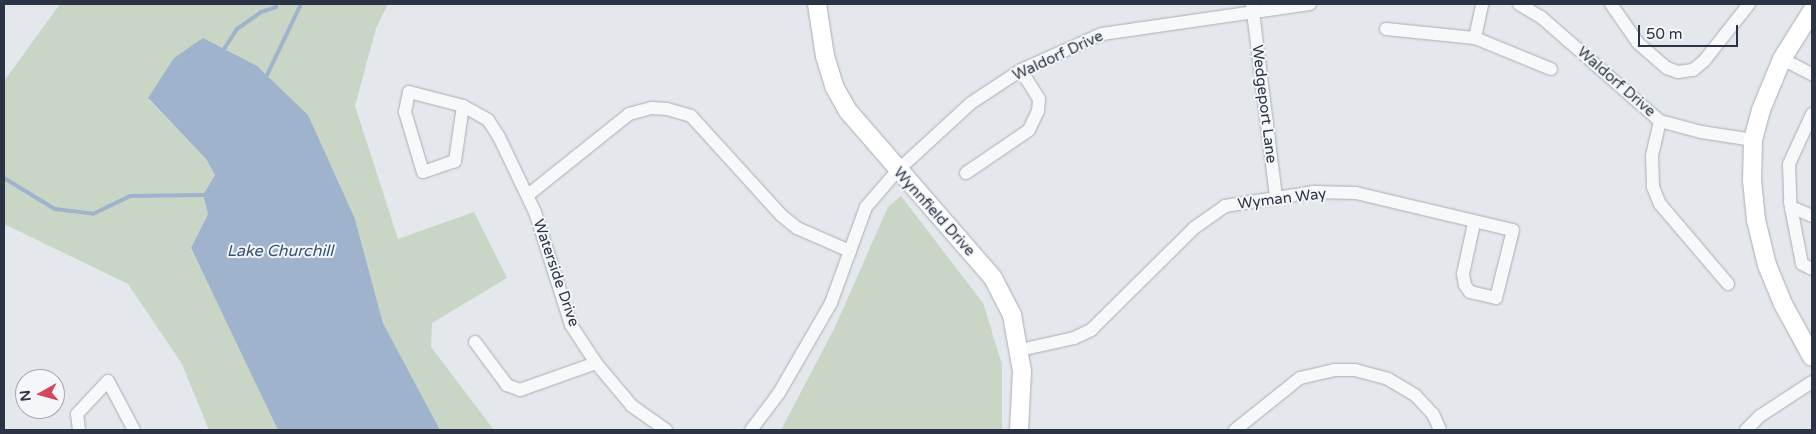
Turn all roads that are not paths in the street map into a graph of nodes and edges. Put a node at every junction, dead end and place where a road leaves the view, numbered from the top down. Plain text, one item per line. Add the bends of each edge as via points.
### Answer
1 (817, 4) edge
2 (1310, 4) edge
3 (1482, 4) edge
4 (1519, 4) edge
5 (1611, 4) edge
6 (1748, 4) edge
7 (1252, 7) edge
8 (1812, 11) edge
9 (1386, 29) dead end
10 (1475, 38) junction
11 (1782, 59) junction
12 (1551, 69) dead end
13 (1021, 70) junction
14 (1812, 74) edge
15 (463, 106) junction
16 (1812, 114) edge
17 (1660, 121) junction
18 (1753, 140) junction
19 (897, 170) junction
20 (966, 173) dead end
21 (528, 195) junction
22 (1276, 196) junction
23 (1791, 207) junction
24 (1812, 216) edge
25 (1474, 223) junction
26 (850, 251) junction
27 (1812, 269) edge
28 (1728, 284) dead end
29 (475, 342) dead end
30 (1020, 350) junction
31 (1812, 357) edge
32 (596, 363) junction
33 (1812, 382) edge
34 (79, 430) edge
35 (134, 430) edge
36 (666, 430) edge
37 (751, 430) edge
38 (1019, 430) edge
39 (1235, 430) edge
40 (1440, 430) edge
41 (1746, 430) edge

1 - 19 street, Wynnfield Drive via 834,86 848,111
2 - 7 street, Waldorf Drive
3 - 10 street
4 - 17 street, Waldorf Drive via 1541,17
5 - 6 street via 1638,43 1667,68 1678,72 1693,70 1704,60
7 - 13 street, Waldorf Drive via 1102,34
7 - 22 street, Wedgeport Lane
8 - 11 street
9 - 10 street
10 - 12 street
11 - 14 street
11 - 18 street via 1761,110
13 - 19 street, Waldorf Drive via 971,104
13 - 20 street via 1039,99 1038,111 1029,130
15 - 15 street, Waterside Drive via 455,161 423,172 405,112 409,92
15 - 21 street, Waterside Drive via 488,120
16 - 23 street via 1789,164
17 - 18 street, Waldorf Drive
17 - 28 street via 1652,156 1653,187 1660,204
18 - 31 street via 1754,200 1766,265
19 - 26 street via 866,206
19 - 30 street, Wynnfield Drive via 993,278 1012,315
21 - 26 street via 629,114 652,108 667,109 691,116 781,215 797,228
21 - 32 street, Waterside Drive via 571,325
22 - 25 street, Wyman Way via 1313,192 1356,193
22 - 30 street, Wyman Way via 1226,206 1213,212 1091,330 1074,338
23 - 24 street
23 - 27 street via 1802,264
25 - 25 street, Wyman Way via 1513,230 1496,298 1470,292 1465,285 1464,274
26 - 37 street via 831,303 779,393
29 - 32 street via 507,385 520,390
30 - 38 street, Wynnfield Drive
32 - 36 street, Waterside Drive via 632,406
33 - 41 street via 1760,416
34 - 35 street via 77,414 108,381
39 - 40 street via 1300,378 1334,370 1355,370 1388,379 1415,395 1433,414

